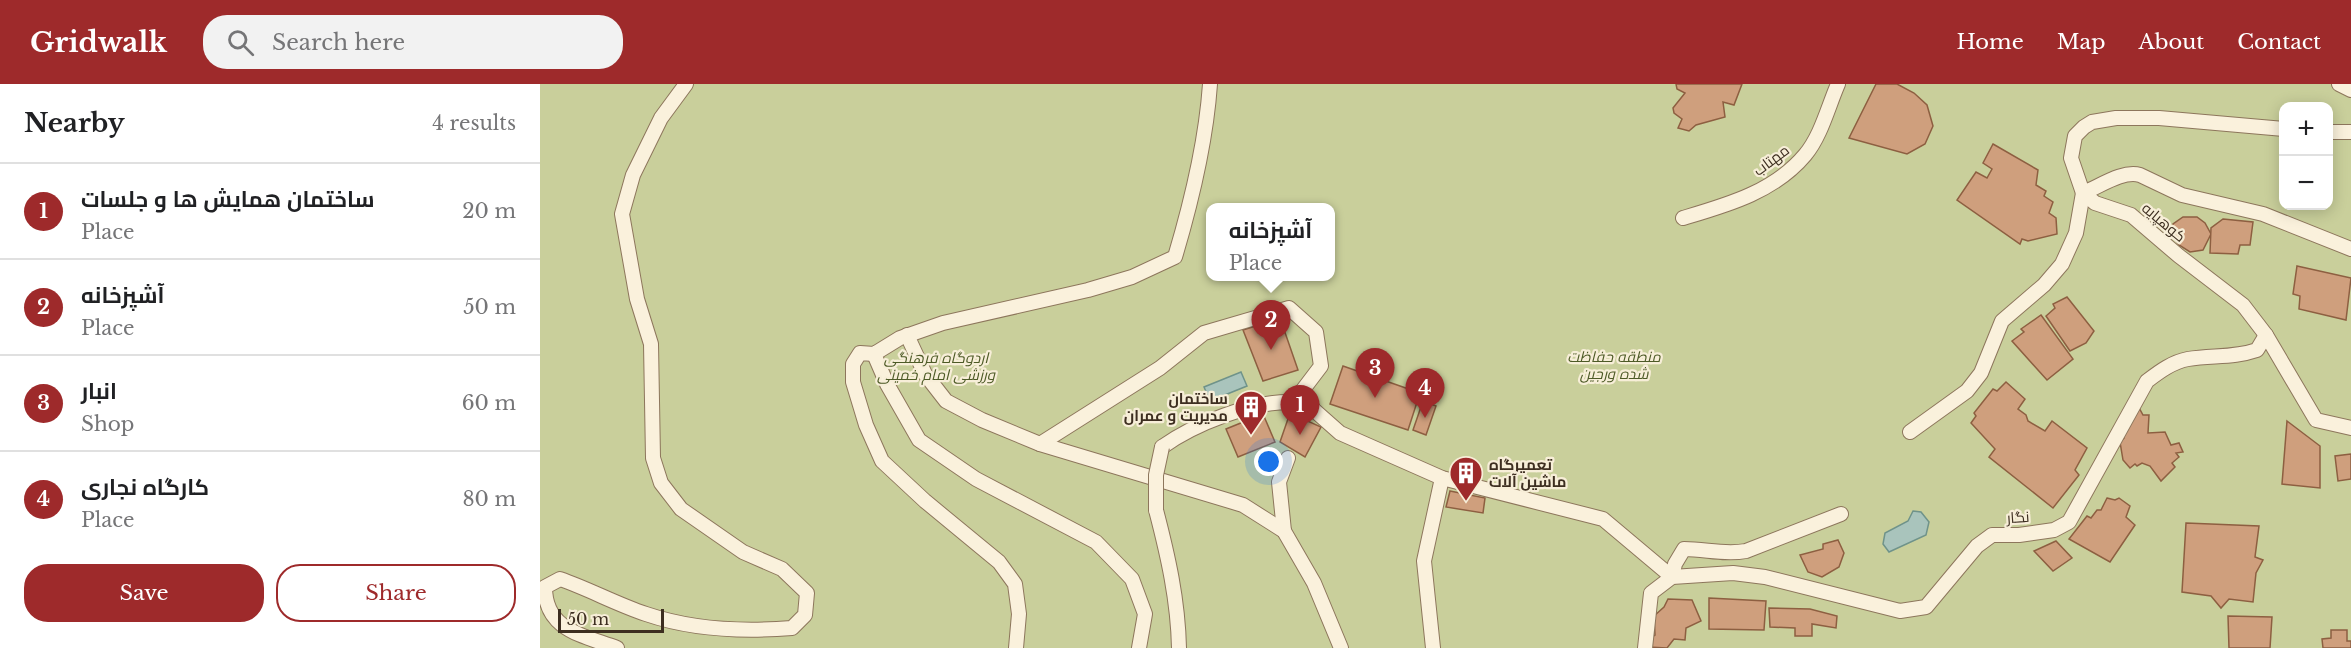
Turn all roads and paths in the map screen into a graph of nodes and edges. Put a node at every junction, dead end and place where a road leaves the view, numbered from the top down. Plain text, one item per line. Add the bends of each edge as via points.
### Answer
1 (686, 84) edge
2 (1210, 84) edge
3 (1838, 84) edge
4 (2339, 84) edge
5 (2351, 90) edge
6 (2279, 129) edge
7 (2333, 132) edge
8 (2351, 132) edge
9 (2083, 194) junction
10 (1683, 218) dead end
11 (2351, 249) edge
12 (907, 335) junction
13 (2266, 335) junction
14 (874, 354) junction
15 (1314, 410) junction
16 (2351, 428) edge
17 (1910, 432) dead end
18 (1040, 444) junction
19 (1288, 458) dead end
20 (1442, 478) junction
21 (1841, 514) dead end
22 (1284, 531) junction
23 (1672, 577) junction
24 (617, 648) edge
25 (1016, 648) edge
26 (1139, 648) edge
27 (1179, 648) edge
28 (1341, 648) edge
29 (1433, 648) edge
30 (1645, 648) edge

1 - 24 street via 661,118 633,176 622,214 635,288 651,344 653,458 661,483 681,509 743,552 782,569 807,593 805,615 792,628 755,631 690,626 645,614 560,579 545,587 545,603 557,623
2 - 12 street via 1193,198 1174,257 1132,277 1088,290 943,322
3 - 10 street, مهتاب via 1818,133 1804,155 1779,178 1733,203
4 - 5 street
6 - 9 street via 2159,118 2092,122 2076,136 2072,146 2071,158
7 - 8 street
9 - 11 street via 2133,173 2182,195 2264,214
9 - 13 street, کوهپایه via 2095,203 2131,215 2243,305
9 - 17 street via 2076,233 2062,264 2002,321 1981,373 1967,391
12 - 14 street
12 - 18 street via 926,374 946,401
13 - 16 street, کوهپایه via 2316,420
13 - 23 street, نگار via 2257,350 2240,356 2187,359 2147,381 2069,522 2054,530 1992,535 1977,546 1926,607 1900,611 1765,577 1733,573
14 - 25 street via 860,353 853,364 853,382 882,461 999,562 1016,584 1020,614
14 - 26 street via 919,440 976,479 1096,542 1132,579 1145,614
15 - 18 street via 1302,391 1321,366 1316,333 1289,308 1204,333 1160,368
15 - 20 street via 1340,434
15 - 27 street, bridge via 1294,401 1249,408 1184,432 1162,447 1156,475 1156,510 1170,565 1179,619
18 - 22 street via 1243,505
19 - 22 street via 1280,482
20 - 23 street via 1603,519
20 - 29 street via 1424,561
21 - 23 street via 1731,554 1684,549
22 - 28 street via 1314,583
23 - 30 street via 1651,593

